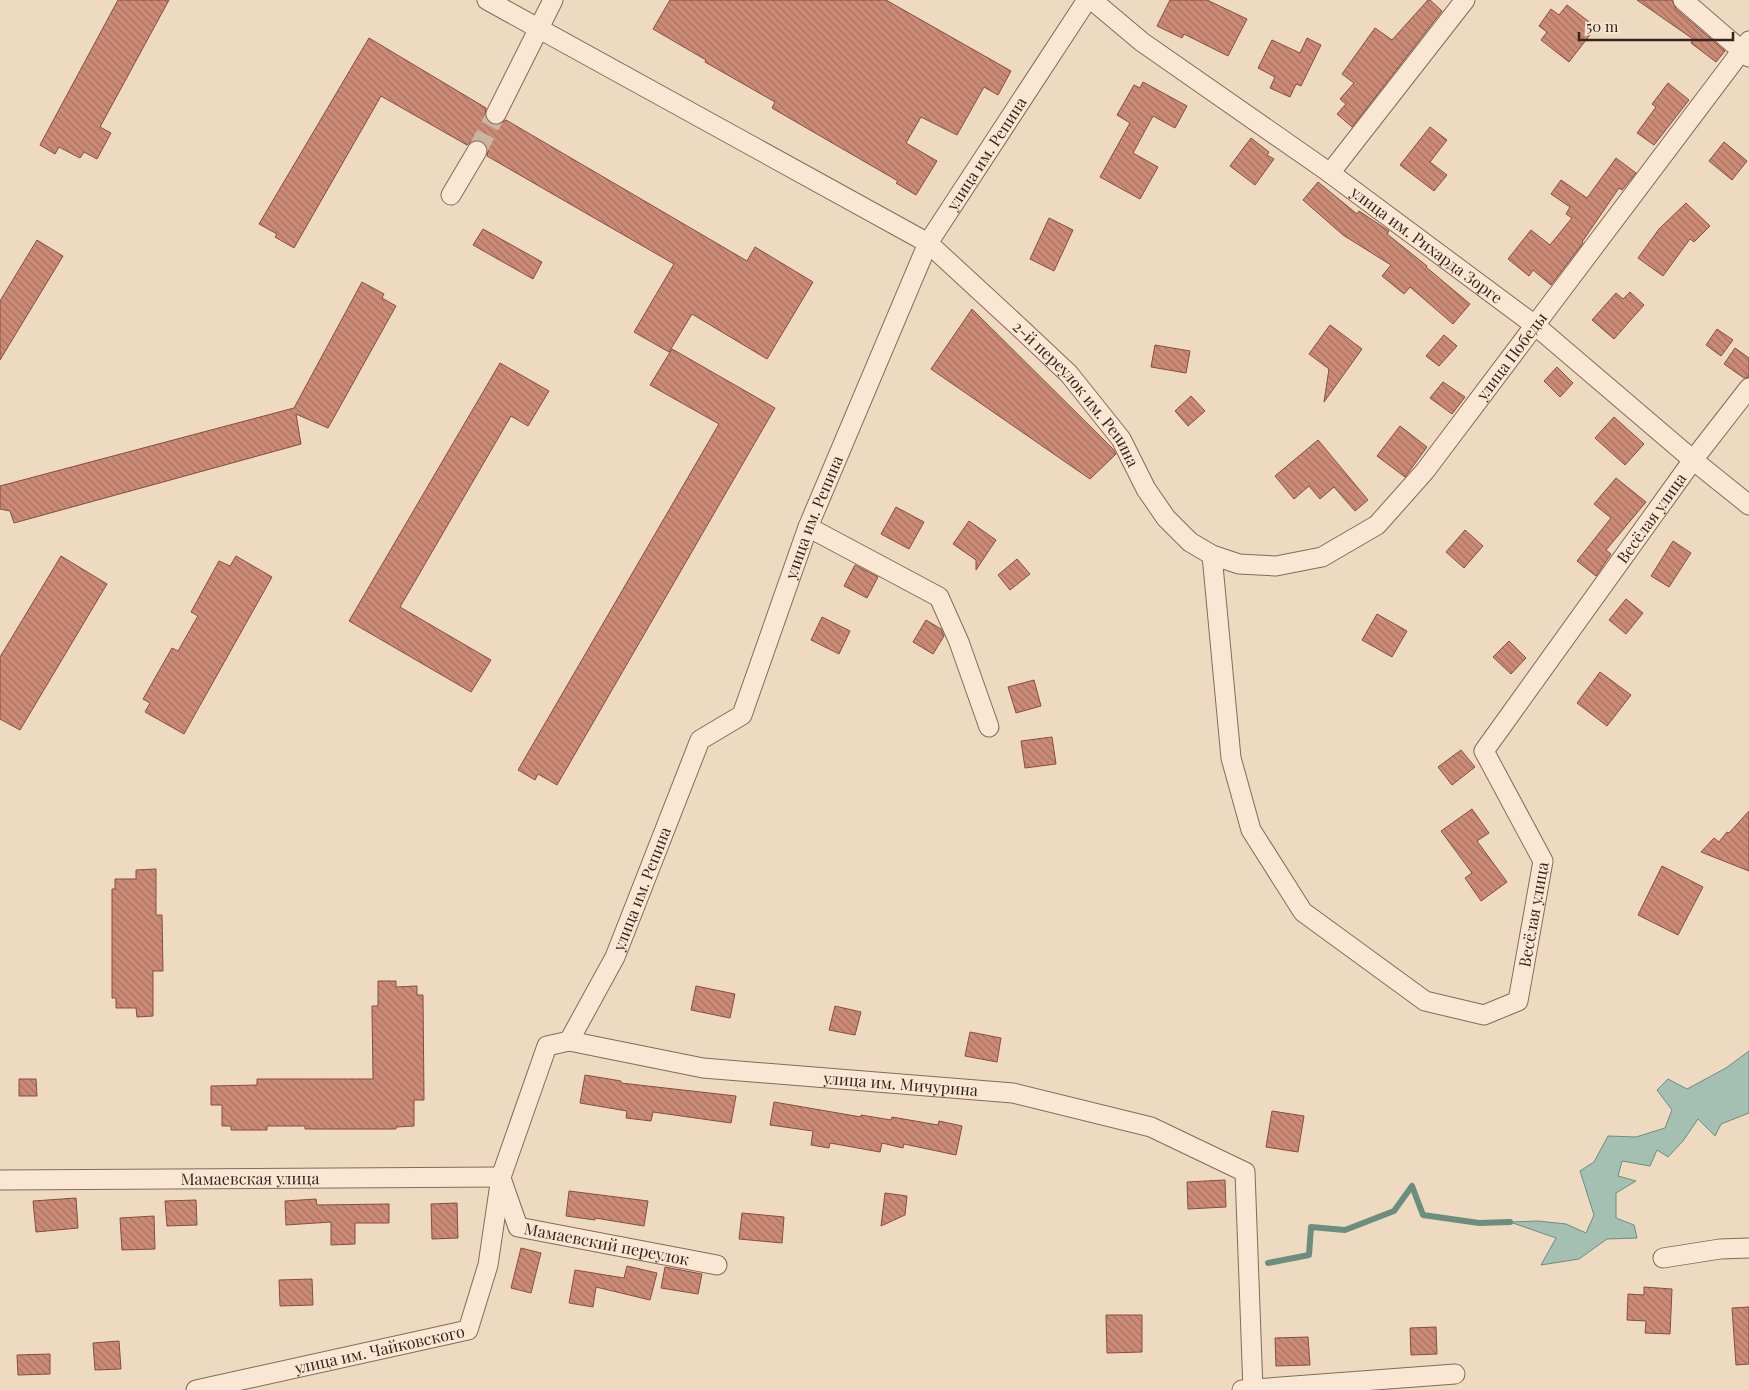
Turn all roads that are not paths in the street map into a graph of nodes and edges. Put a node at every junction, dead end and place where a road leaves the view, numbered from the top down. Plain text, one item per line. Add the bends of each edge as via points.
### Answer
1 (486, 0) edge
2 (553, 0) edge
3 (1088, 0) edge
4 (1092, 0) edge
5 (1466, 0) edge
6 (1683, 0) edge
7 (539, 28) junction
8 (1746, 50) edge
9 (496, 114) tunnel mouth
10 (477, 150) tunnel mouth
11 (1330, 173) junction
12 (451, 195) dead end
13 (928, 243) junction
14 (1536, 326) junction
15 (1749, 388) edge
16 (1693, 460) junction
17 (1749, 505) edge
18 (808, 527) junction
19 (1212, 555) junction
20 (989, 727) dead end
21 (569, 1040) junction
22 (501, 1177) junction
23 (0, 1180) edge
24 (1749, 1248) edge
25 (1663, 1258) dead end
26 (717, 1265) dead end
27 (1455, 1374) dead end
28 (196, 1390) edge
29 (1249, 1390) edge

1 - 7 street, 2-й переулок им. Репина
2 - 7 street
3 - 13 street, улица им. Репина
4 - 11 street, улица им. Рихарда Зорге via 1142,42
5 - 11 street
6 - 8 street
7 - 9 street
7 - 13 street, 2-й переулок им. Репина
8 - 14 street, улица Победы
10 - 12 street
11 - 14 street, улица им. Рихарда Зорге
13 - 18 street, улица им. Репина
13 - 19 street, 2-й переулок им. Репина via 1069,374 1120,439 1146,489 1166,518 1190,542
14 - 16 street, улица им. Рихарда Зорге
14 - 19 street, улица Победы via 1425,471 1377,525 1322,557 1276,566 1239,564
15 - 16 street, Весёлая улица
16 - 17 street, улица им. Рихарда Зорге
16 - 19 street, Весёлая улица via 1484,751 1543,861 1518,1001 1484,1015 1425,1001 1303,912 1251,830 1231,758
18 - 20 street via 939,597 959,642
18 - 21 street, улица им. Репина via 742,715 700,740 615,957
21 - 22 street, улица им. Мичурина via 547,1046
21 - 29 street, улица им. Мичурина via 703,1068 1013,1092 1151,1128 1246,1172
22 - 23 street, Мамаевская улица
22 - 26 street, Мамаевский переулок via 518,1227
22 - 28 street, улица им. Чайковского via 488,1265 468,1330
24 - 25 street
27 - 29 street

